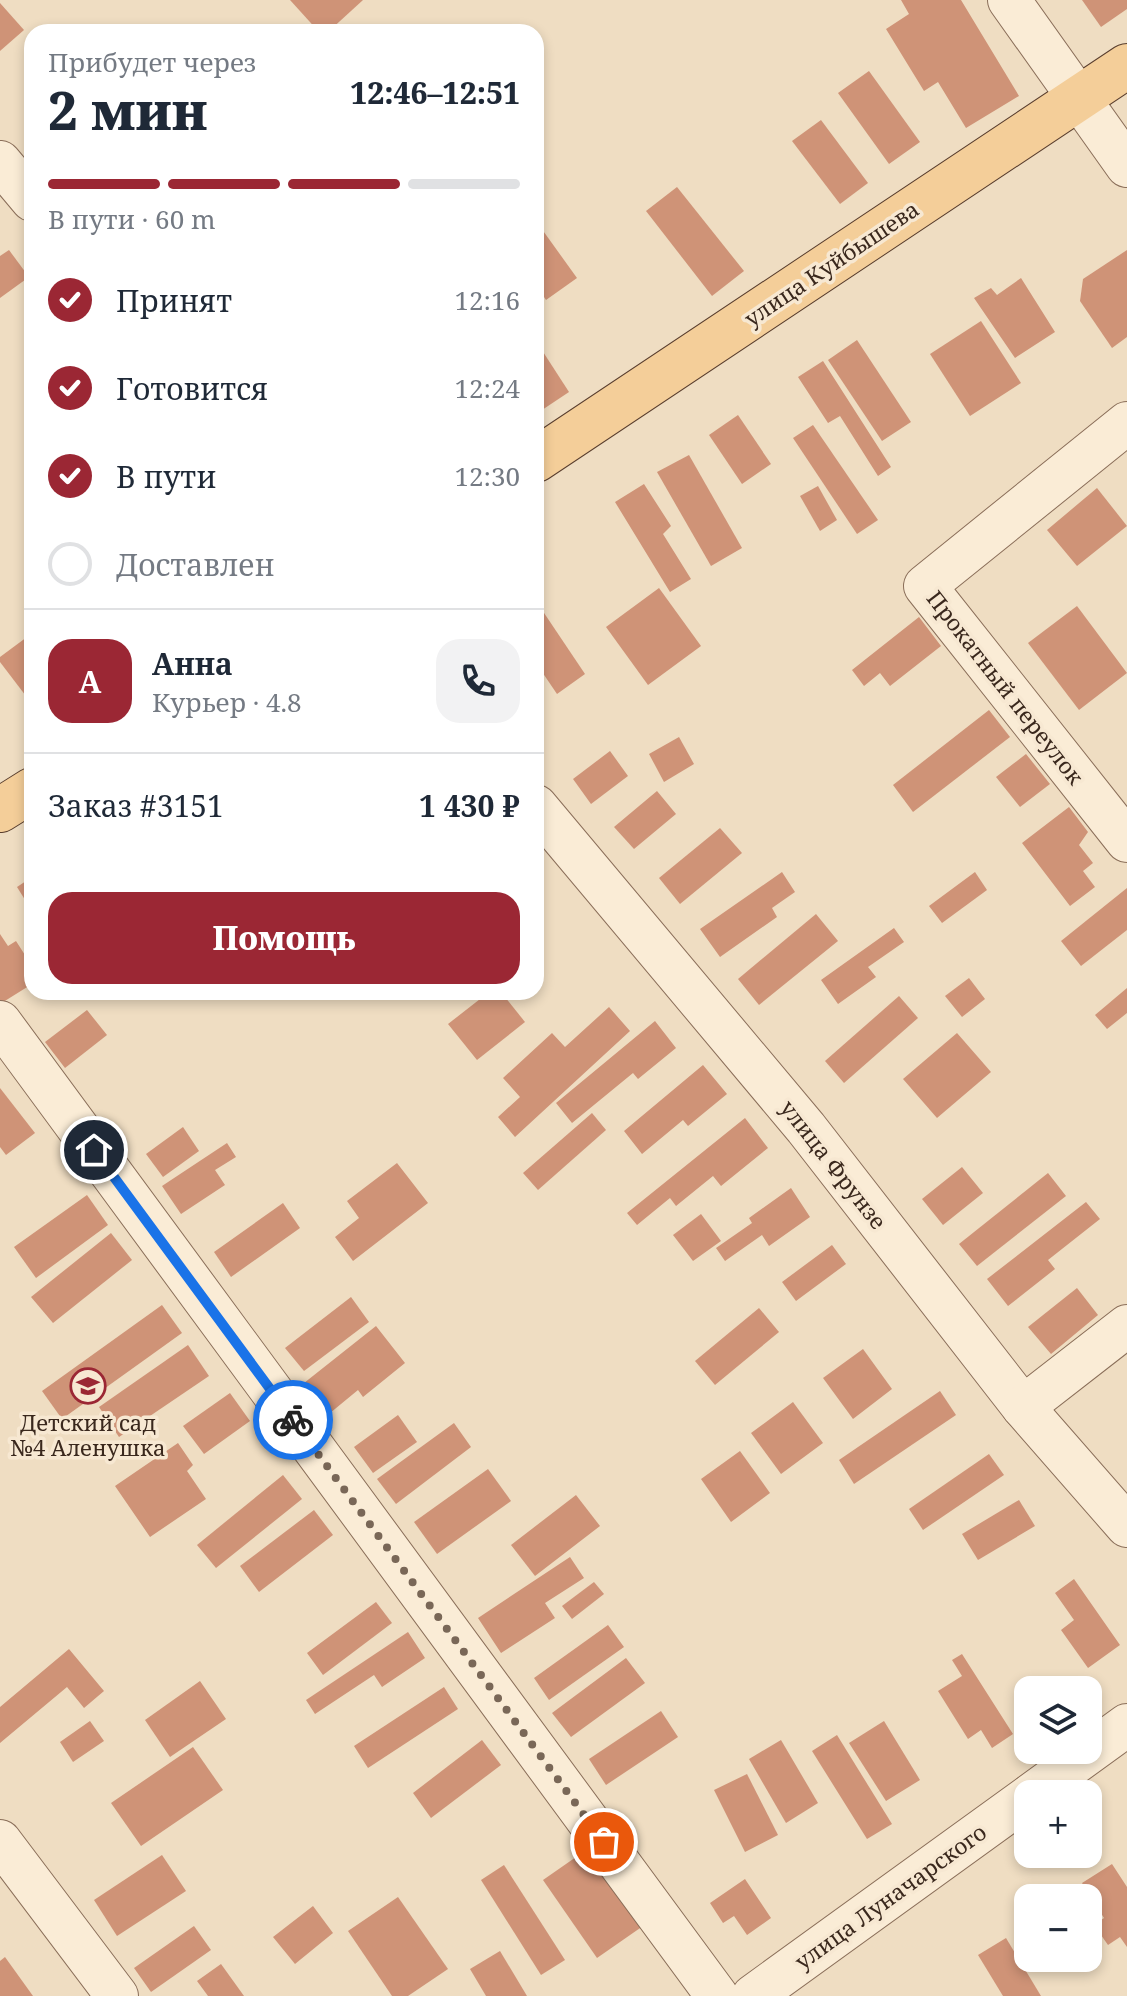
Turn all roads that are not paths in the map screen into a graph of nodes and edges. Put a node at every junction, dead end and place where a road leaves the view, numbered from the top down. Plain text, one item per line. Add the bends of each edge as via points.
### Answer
1 (1009, 0) edge
2 (1127, 66) edge
3 (1076, 99) junction
4 (0, 162) edge
5 (1127, 166) edge
6 (24, 190) edge
7 (1127, 423) edge
8 (544, 455) edge
9 (24, 795) edge
10 (0, 810) edge
11 (544, 816) edge
12 (1127, 841) edge
13 (0, 1022) edge
14 (1127, 1326) edge
15 (1023, 1407) junction
16 (1127, 1526) edge
17 (1127, 1725) edge
18 (1051, 1780) edge
19 (1014, 1807) edge
20 (0, 1841) edge
21 (117, 1996) edge
22 (717, 1996) edge
23 (753, 1996) edge

1 - 3 street
2 - 3 main road, улица Куйбышева
3 - 5 street
3 - 8 main road, улица Куйбышева
4 - 6 street
7 - 12 street, Прокатный переулок via 925,586
9 - 10 main road
11 - 15 street, улица Фрунзе via 806,1128
13 - 22 street
14 - 15 street
15 - 16 street, улица Фрунзе
17 - 18 street, улица Луначарского
19 - 23 street, улица Луначарского
20 - 21 street

